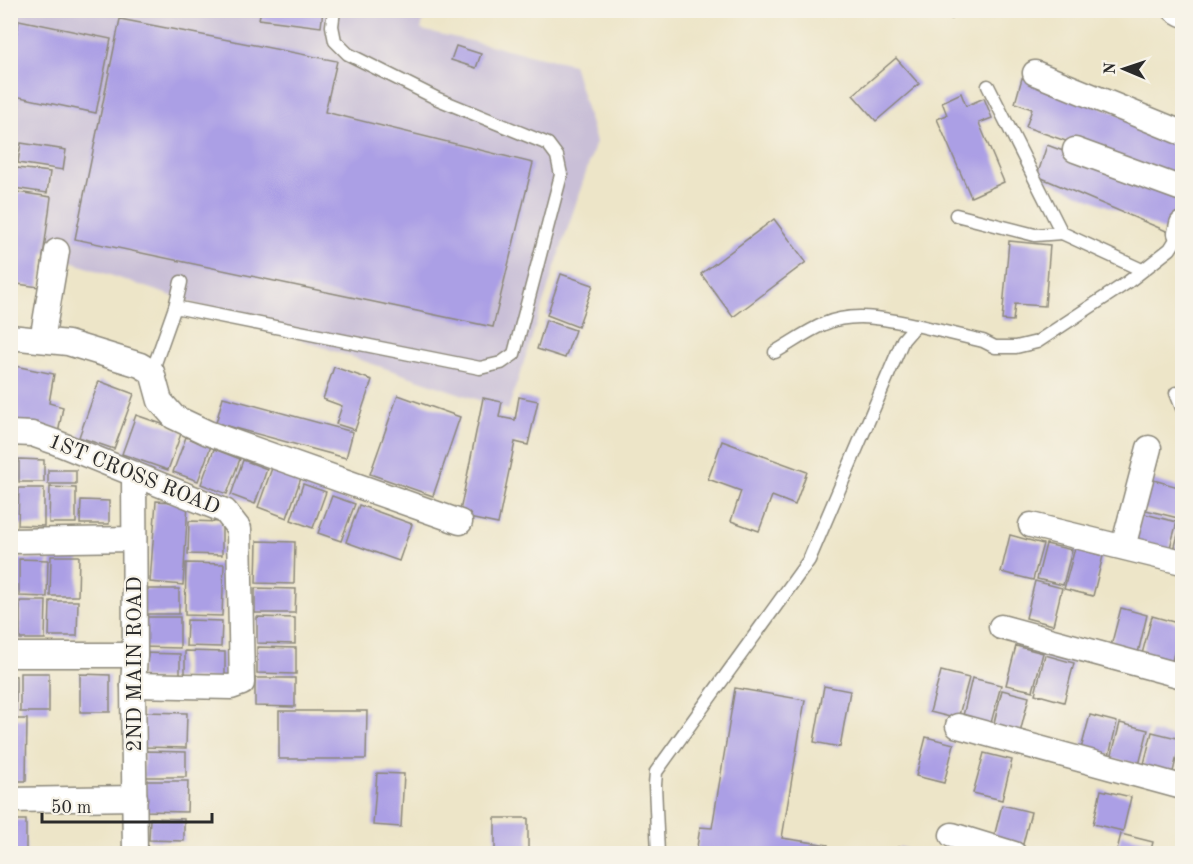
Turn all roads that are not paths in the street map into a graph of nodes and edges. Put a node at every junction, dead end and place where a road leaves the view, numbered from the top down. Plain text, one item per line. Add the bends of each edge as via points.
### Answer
1 (334, 10) edge
2 (1175, 10) edge
3 (1182, 14) edge
4 (1035, 74) dead end
5 (988, 86) dead end
6 (1182, 133) edge
7 (1075, 150) dead end
8 (1182, 189) edge
9 (956, 215) dead end
10 (1181, 229) edge
11 (1062, 233) junction
12 (57, 251) dead end
13 (1142, 270) junction
14 (181, 282) dead end
15 (175, 307) junction
16 (916, 325) junction
17 (10, 337) edge
18 (42, 340) junction
19 (775, 352) dead end
20 (152, 372) junction
21 (1176, 393) dead end
22 (1182, 408) edge
23 (10, 433) edge
24 (1149, 448) dead end
25 (135, 474) junction
26 (460, 522) dead end
27 (1031, 525) dead end
28 (135, 539) junction
29 (10, 540) edge
30 (1123, 548) junction
31 (1182, 562) edge
32 (1001, 627) dead end
33 (10, 655) edge
34 (135, 655) junction
35 (1182, 676) edge
36 (133, 685) junction
37 (958, 726) dead end
38 (1182, 787) edge
39 (135, 798) junction
40 (10, 800) edge
41 (952, 835) dead end
42 (135, 854) edge
43 (658, 854) edge
44 (1014, 854) edge

1 - 15 lane via 335,40 348,54 438,99 549,144 557,156 561,175 514,354 501,363 480,368
2 - 3 street
4 - 6 street
5 - 11 lane
7 - 8 street
9 - 11 lane via 1035,235
10 - 13 lane via 1170,249
11 - 13 lane
12 - 18 street
13 - 16 lane via 1037,342 995,347
14 - 15 lane
15 - 20 lane
16 - 19 lane via 874,317 824,323
16 - 43 lane via 898,348 809,561 656,772
17 - 18 street
18 - 20 street via 68,343 140,364
20 - 26 street via 160,401 174,417 208,433
21 - 22 lane
23 - 25 street, 1ST CROSS ROAD via 32,434
24 - 30 street
25 - 28 street, 2ND MAIN ROAD
25 - 36 street, 1ST CROSS ROAD via 225,511 239,529 242,683 231,687
27 - 30 street
28 - 29 street
28 - 34 street, 2ND MAIN ROAD
30 - 31 street
32 - 35 street
33 - 34 street
34 - 36 street, 2ND MAIN ROAD
36 - 39 street, 2ND MAIN ROAD
37 - 38 street
39 - 40 street
39 - 42 street, 2ND MAIN ROAD
41 - 44 street

